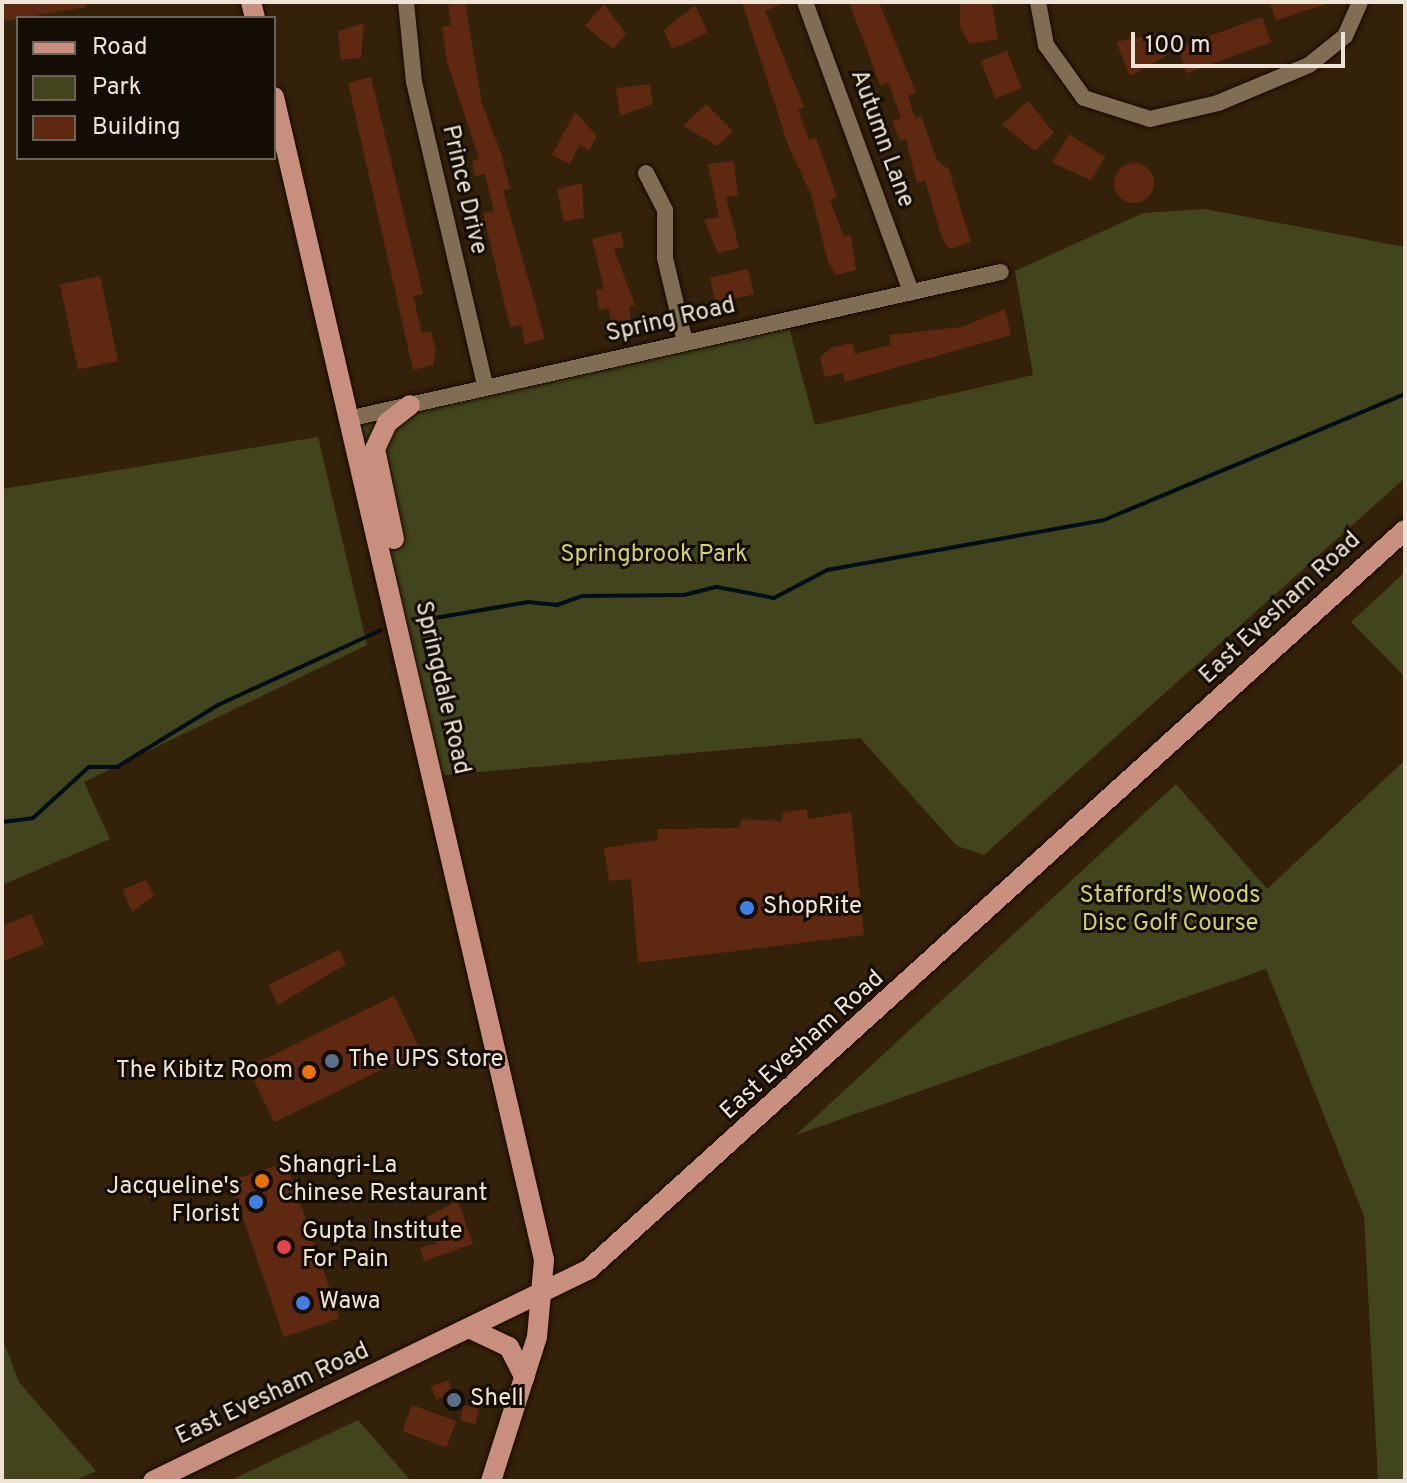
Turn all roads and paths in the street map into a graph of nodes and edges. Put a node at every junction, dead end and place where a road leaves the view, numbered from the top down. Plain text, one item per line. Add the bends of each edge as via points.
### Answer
1 (406, 2) edge
2 (805, 2) edge
3 (1038, 2) edge
4 (1360, 2) edge
5 (276, 105) edge
6 (646, 173) dead end
7 (1001, 272) dead end
8 (911, 292) junction
9 (685, 342) junction
10 (486, 388) junction
11 (410, 405) junction
12 (352, 418) junction
13 (1405, 530) edge
14 (391, 581) junction
15 (546, 1293) junction
16 (471, 1329) junction
17 (524, 1377) junction
18 (153, 1481) edge
19 (491, 1481) edge

1 - 10 street, Prince Drive via 414,82
2 - 8 street, Autumn Lane
3 - 4 street via 1046,45 1084,98 1150,119 1218,103 1309,65 1345,36
5 - 12 main road, Springdale Road
6 - 9 street via 665,210 665,258
7 - 8 street, Spring Road
8 - 9 street, Spring Road
9 - 10 street, Spring Road
10 - 11 street, Spring Road
11 - 12 street, Spring Road
11 - 14 main road via 387,423 375,449 398,554
12 - 14 main road, Springdale Road
13 - 15 main road, East Evesham Road via 639,1229
14 - 15 main road, Springdale Road via 531,1197
15 - 16 main road, East Evesham Road
15 - 17 main road
16 - 17 main road via 509,1347
16 - 18 main road, East Evesham Road
17 - 19 main road

